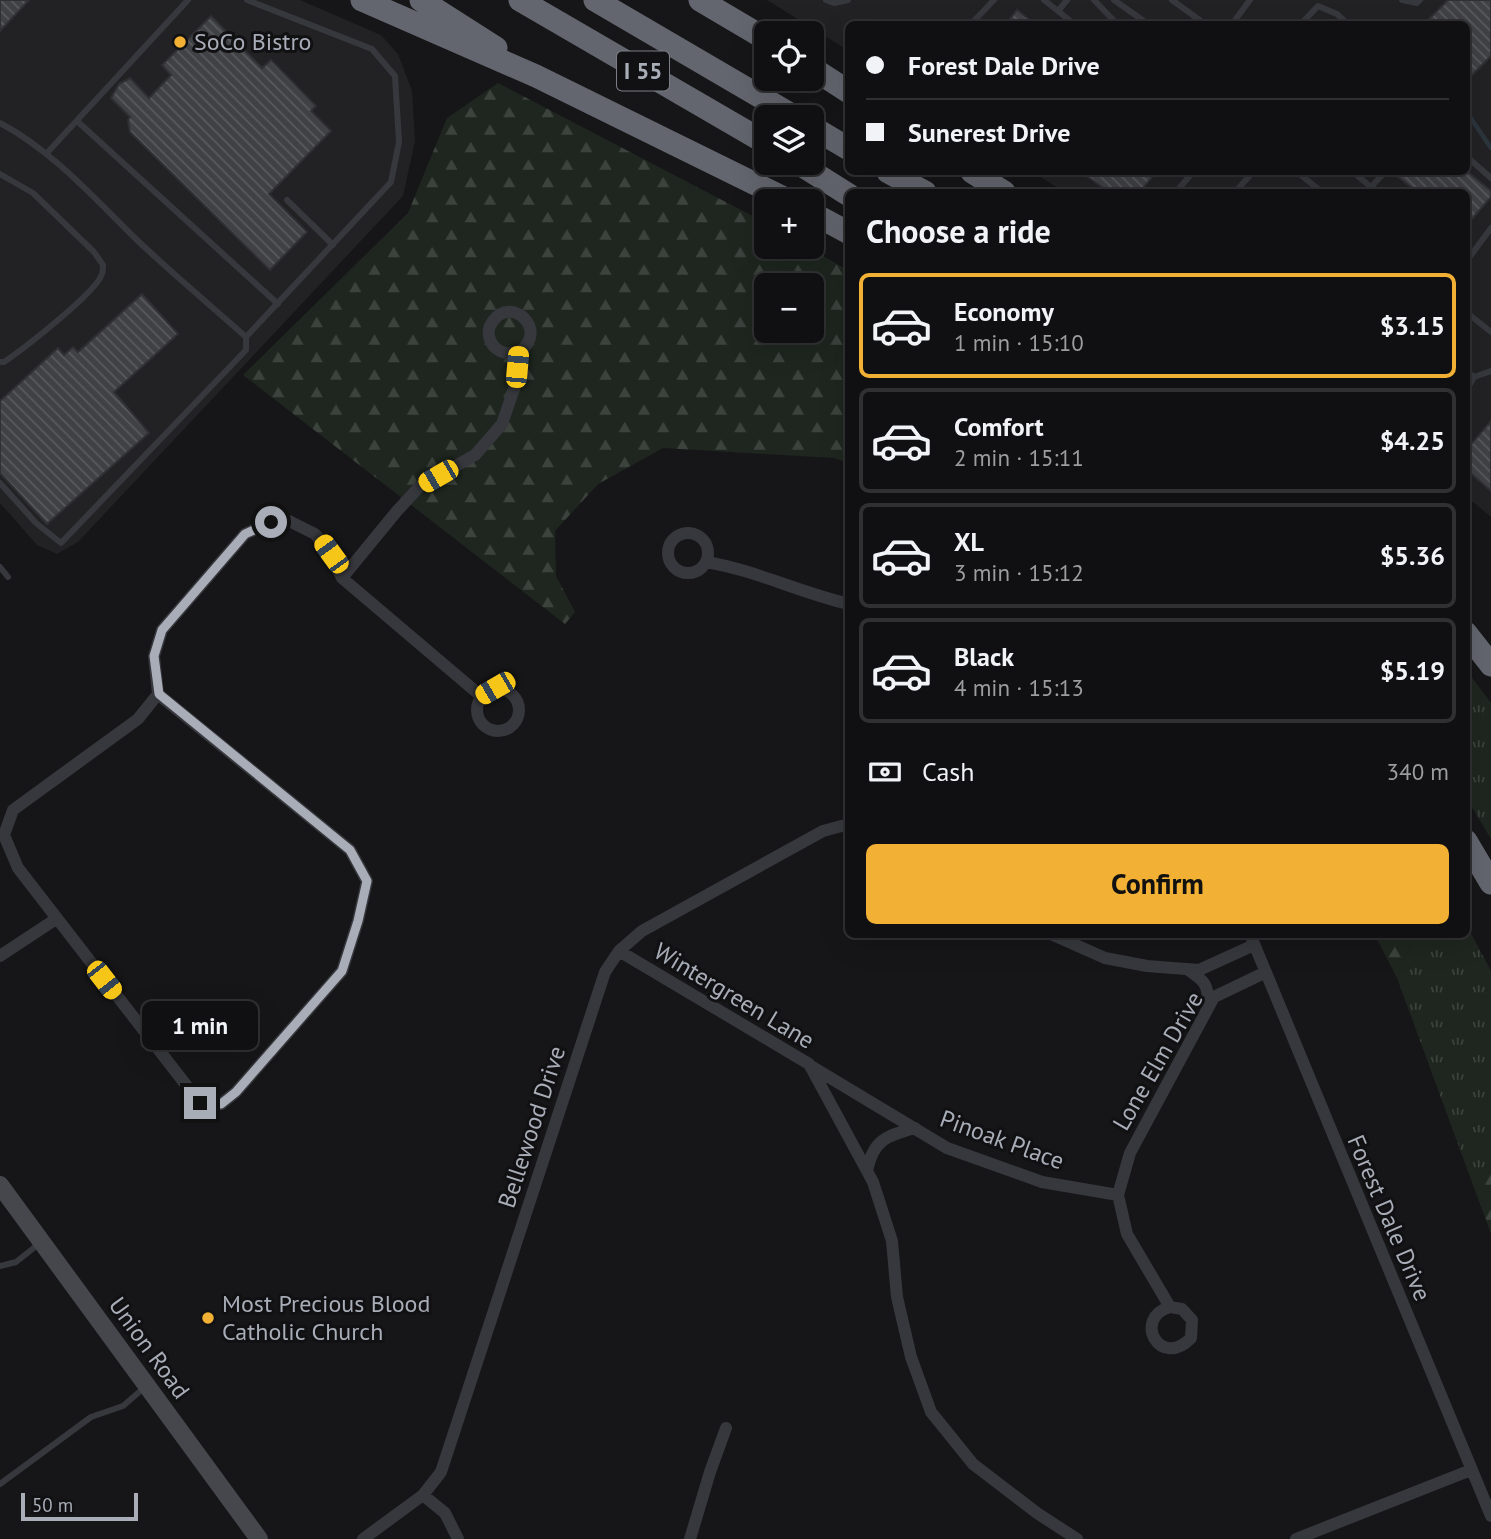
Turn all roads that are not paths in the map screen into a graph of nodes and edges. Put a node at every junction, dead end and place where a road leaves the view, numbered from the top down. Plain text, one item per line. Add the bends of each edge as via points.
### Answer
1 (188, 0) edge
2 (247, 0) edge
3 (362, 0) edge
4 (421, 0) edge
5 (520, 0) edge
6 (595, 0) edge
7 (701, 0) edge
8 (712, 0) edge
9 (826, 0) edge
10 (848, 0) edge
11 (994, 0) edge
12 (1044, 0) edge
13 (1067, 0) edge
14 (1094, 0) edge
15 (1114, 0) edge
16 (1172, 0) edge
17 (1250, 0) edge
18 (1402, 0) edge
19 (1420, 0) edge
20 (1058, 10) junction
21 (974, 21) edge
22 (1071, 21) edge
23 (1114, 21) edge
24 (1143, 21) edge
25 (1201, 21) edge
26 (1234, 21) edge
27 (1304, 21) edge
28 (1345, 21) edge
29 (754, 30) edge
30 (754, 31) edge
31 (536, 76) junction
32 (824, 76) edge
33 (845, 89) edge
34 (775, 105) edge
35 (77, 121) junction
36 (0, 123) edge
37 (824, 134) edge
38 (754, 136) edge
39 (845, 147) edge
40 (46, 155) junction
41 (1470, 160) edge
42 (0, 174) edge
43 (817, 175) edge
44 (894, 175) edge
45 (977, 175) edge
46 (1190, 175) edge
47 (1250, 175) edge
48 (1301, 175) edge
49 (1382, 175) edge
50 (1491, 178) edge
51 (766, 189) edge
52 (919, 189) edge
53 (999, 189) edge
54 (1179, 189) edge
55 (1238, 189) edge
56 (1318, 189) edge
57 (1370, 189) edge
58 (845, 192) edge
59 (287, 200) dead end
60 (824, 219) edge
61 (1491, 228) edge
62 (845, 231) edge
63 (333, 245) junction
64 (1470, 257) edge
65 (278, 304) junction
66 (1470, 315) edge
67 (1491, 332) edge
68 (246, 337) junction
69 (519, 352) dead end
70 (0, 362) edge
71 (1491, 371) edge
72 (1470, 374) edge
73 (1474, 377) junction
74 (1470, 384) edge
75 (0, 483) edge
76 (706, 562) dead end
77 (0, 566) edge
78 (8, 576) dead end
79 (342, 578) junction
80 (845, 603) edge
81 (1470, 638) edge
82 (1491, 664) edge
83 (159, 694) junction
84 (481, 696) dead end
85 (845, 825) edge
86 (1470, 848) edge
87 (1491, 883) edge
88 (56, 919) junction
89 (1060, 938) edge
90 (1252, 940) edge
91 (620, 951) junction
92 (0, 956) edge
93 (1186, 969) junction
94 (1264, 973) junction
95 (1209, 1006) junction
96 (809, 1064) junction
97 (915, 1128) junction
98 (867, 1171) junction
99 (0, 1185) edge
100 (1118, 1195) junction
101 (42, 1242) junction
102 (0, 1266) edge
103 (1170, 1307) dead end
104 (146, 1386) junction
105 (726, 1428) dead end
106 (1471, 1470) junction
107 (0, 1483) edge
108 (423, 1495) junction
109 (1491, 1516) edge
110 (259, 1539) edge
111 (363, 1539) edge
112 (458, 1539) edge
113 (690, 1539) edge
114 (1077, 1539) edge
115 (1296, 1539) edge

1 - 35 lane
2 - 63 lane via 372,49 395,76 399,142 391,182
3 - 31 highway
4 - 31 highway
5 - 38 highway, I 55
6 - 34 highway, I 55
7 - 30 highway
8 - 29 highway
9 - 10 lane
11 - 21 lane
12 - 20 lane
13 - 20 lane
14 - 23 lane
15 - 24 lane
16 - 25 lane
17 - 26 lane
18 - 19 lane
20 - 22 lane
27 - 28 lane via 1318,6
31 - 51 highway
32 - 33 highway
35 - 40 lane
35 - 65 lane
36 - 40 lane
37 - 39 highway
40 - 68 lane
41 - 50 lane
42 - 70 lane via 33,193 103,265 101,278 70,310
43 - 58 highway
44 - 52 highway
45 - 53 highway
46 - 54 lane
47 - 55 lane
48 - 56 lane
49 - 57 lane
59 - 63 lane
60 - 62 highway
61 - 64 lane
63 - 65 lane
65 - 68 lane
66 - 67 lane
68 - 75 lane via 246,350 61,542 36,523
69 - 79 street via 516,383 502,424 475,455 419,486
71 - 73 lane
72 - 73 lane
73 - 74 lane
76 - 80 street
77 - 78 lane
79 - 83 street via 316,534 289,521 271,522 245,534 162,630 154,656
79 - 84 street
81 - 82 highway
83 - 88 street via 138,719 13,810 4,835 18,868
83 - 88 street via 350,850 367,881 342,971 236,1092 221,1104 200,1103
85 - 91 street, Bellewood Drive via 811,837 642,931
86 - 87 highway
88 - 92 street
89 - 93 street via 1105,958
90 - 93 street via 1199,970
90 - 94 street, Forest Dale Drive
91 - 96 street, Wintergreen Lane
91 - 108 street, Bellewood Drive via 605,972 441,1472
93 - 95 street via 1202,979
94 - 95 street, Lone Elm Drive via 1214,997
94 - 106 street, Forest Dale Drive
95 - 100 street, Lone Elm Drive via 1130,1153
96 - 97 street, Pinoak Place
96 - 98 street, Wintergreen Lane
97 - 98 street, Pinoak Place via 875,1146
97 - 100 street, Pinoak Place via 947,1148 1042,1182
98 - 114 street, Wintergreen Lane via 892,1241 897,1297 911,1357 931,1412 973,1464
99 - 101 main road, Union Road
100 - 103 street via 1127,1234
101 - 102 lane via 16,1262
101 - 104 main road, Union Road
104 - 107 lane via 123,1406 91,1417
104 - 110 main road, Union Road
105 - 113 street
106 - 109 street, Forest Dale Drive
106 - 115 street
108 - 111 street, Bellewood Drive
108 - 112 street via 445,1513

